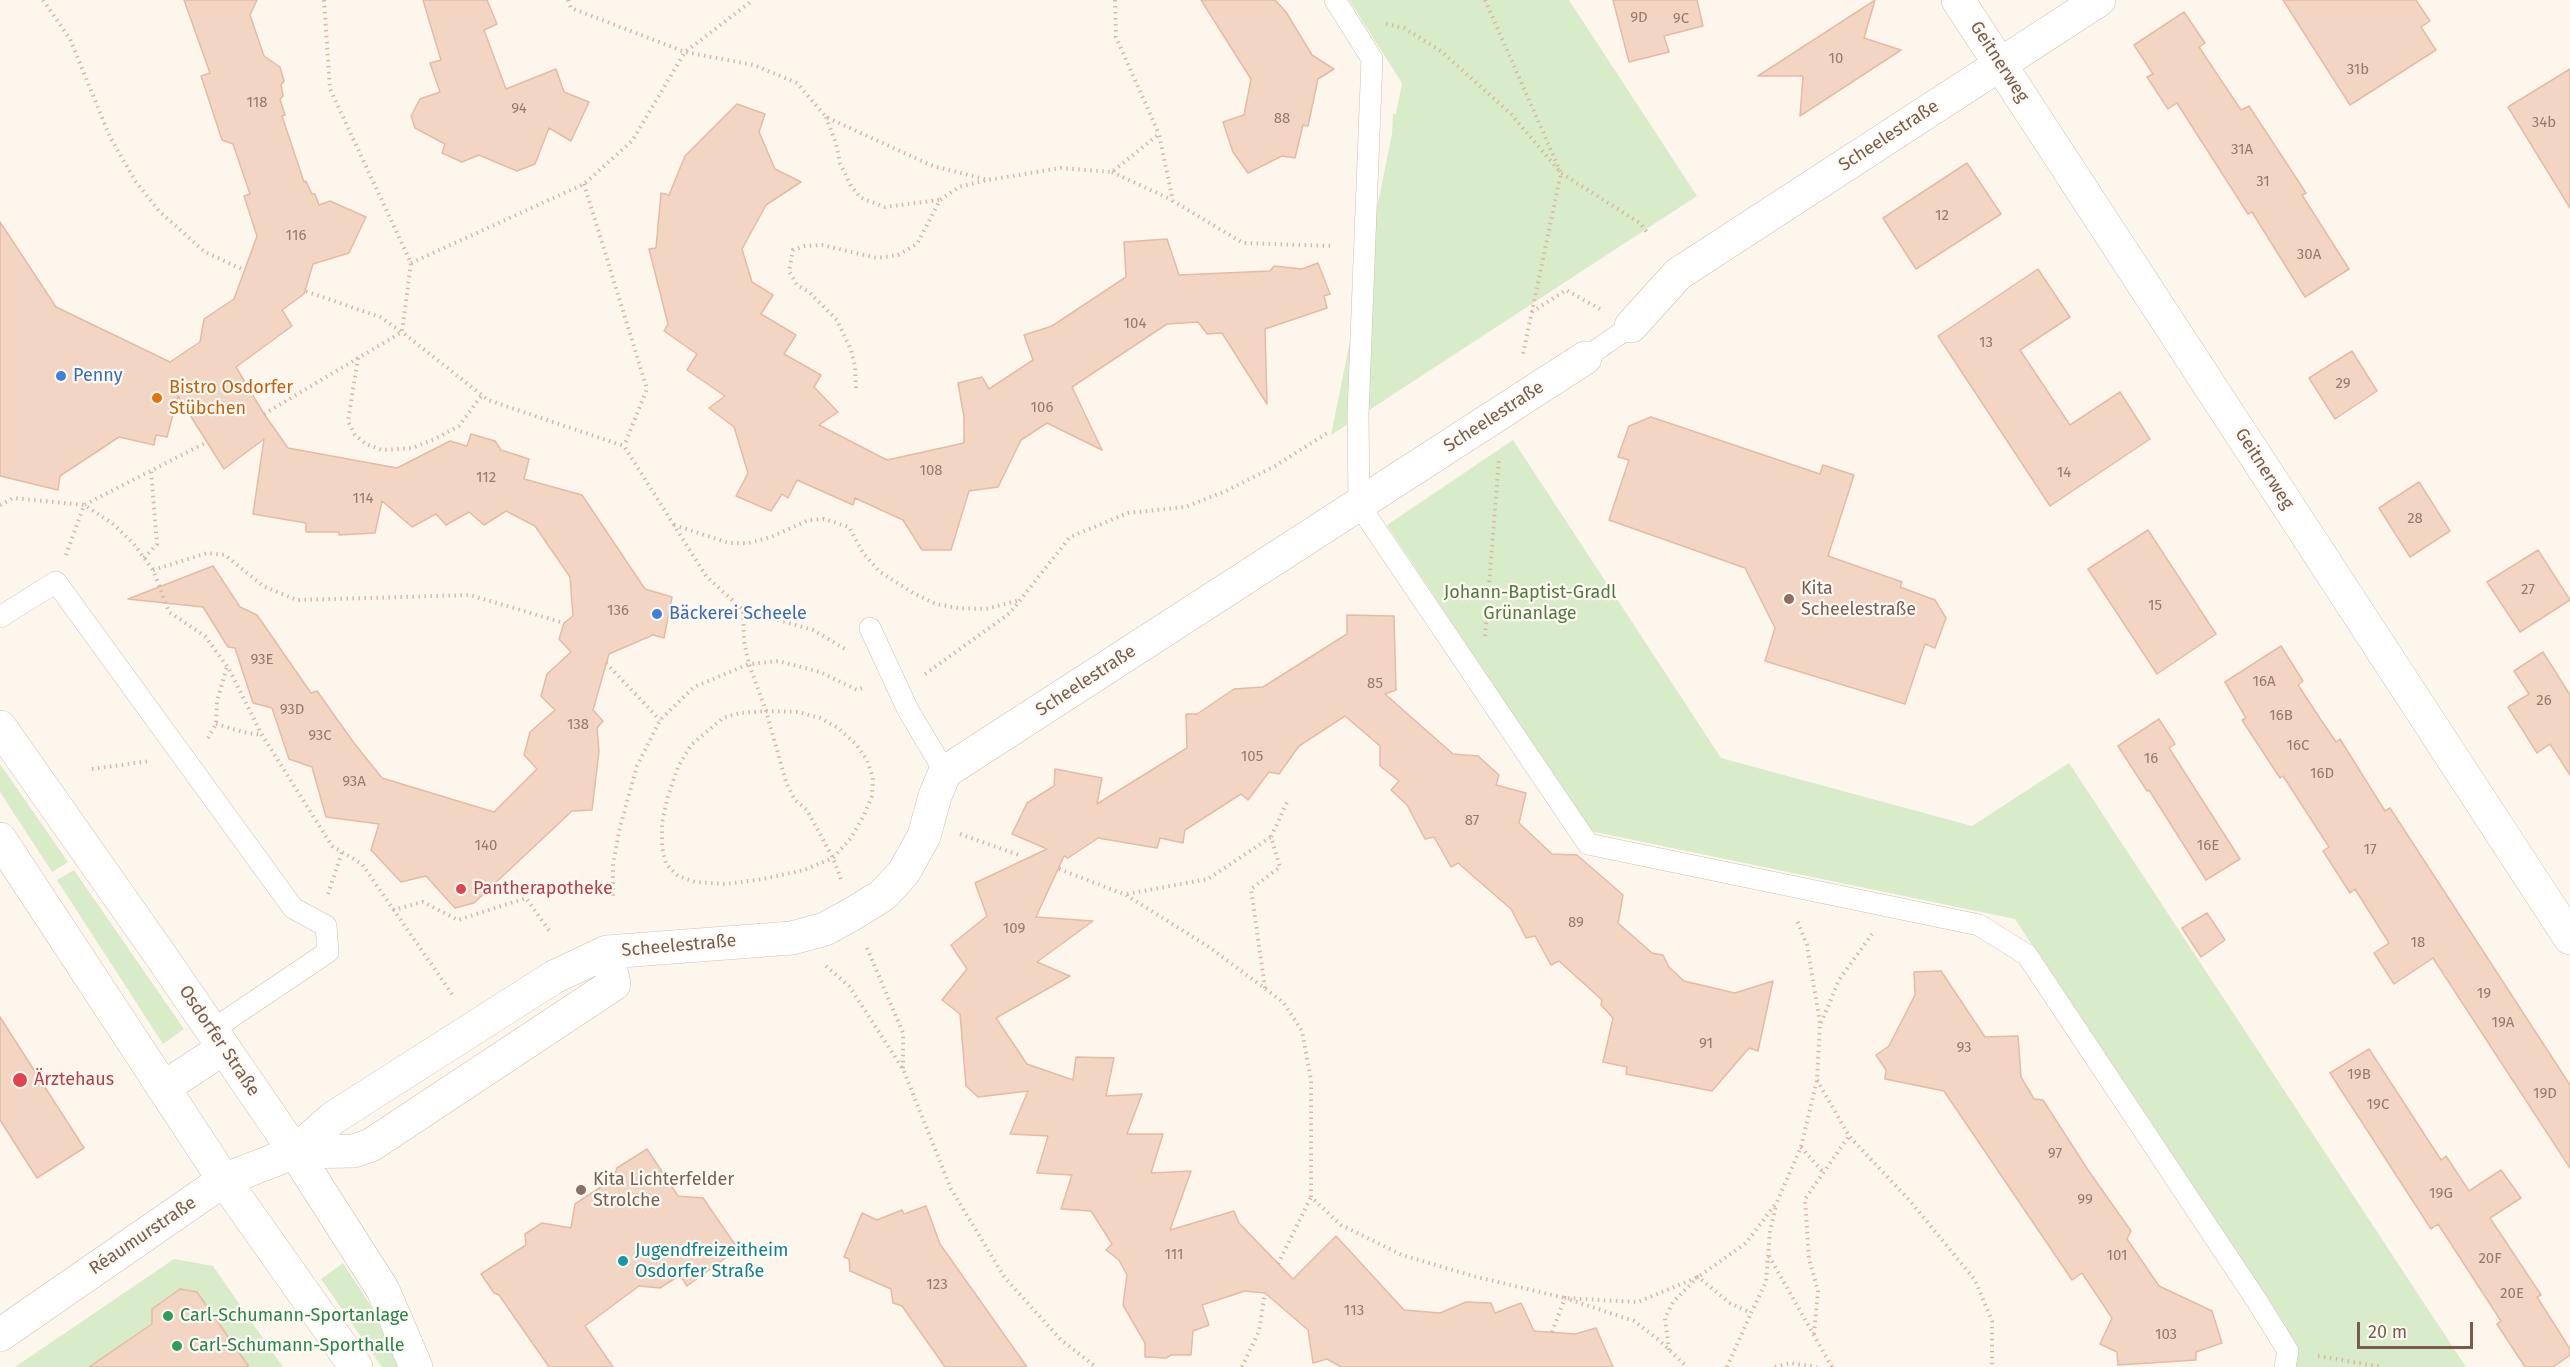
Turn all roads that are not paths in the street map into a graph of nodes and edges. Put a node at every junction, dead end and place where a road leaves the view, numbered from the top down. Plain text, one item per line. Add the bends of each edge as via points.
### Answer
1 (1958, 0) edge
2 (2099, 0) edge
3 (1339, 6) edge
4 (2000, 63) junction
5 (1631, 326) joint
6 (1585, 358) joint
7 (1359, 505) junction
8 (0, 617) edge
9 (870, 628) dead end
10 (0, 727) edge
11 (945, 772) junction
12 (0, 839) edge
13 (2570, 938) edge
14 (607, 952) junction
15 (218, 1039) junction
16 (163, 1088) junction
17 (295, 1152) junction
18 (224, 1180) junction
19 (2, 1330) edge
20 (2286, 1359) edge
21 (356, 1367) edge
22 (416, 1367) edge

1 - 4 street, Geitnerweg
2 - 4 street, Scheelestraße
3 - 7 lane via 1372,59 1358,414
4 - 5 street, Scheelestraße via 1678,274
4 - 13 street, Geitnerweg
5 - 6 lane
6 - 7 street, Scheelestraße
7 - 11 street, Scheelestraße
7 - 20 lane via 1588,844 1979,925 2027,956
8 - 15 lane via 56,582 293,908 326,926 328,952
9 - 11 lane via 908,711
10 - 15 street, Osdorfer Straße
11 - 14 street, Scheelestraße via 929,823 904,872 883,894 854,913 825,928 792,938
12 - 16 street
14 - 17 street, Scheelestraße via 554,977 343,1111
14 - 17 street, Scheelestraße via 614,984 371,1145 354,1151
15 - 16 street
15 - 17 street, Osdorfer Straße
16 - 18 street
17 - 18 street, Réaumurstraße
17 - 22 street, Osdorfer Straße via 383,1290
18 - 19 street, Réaumurstraße
18 - 21 street

